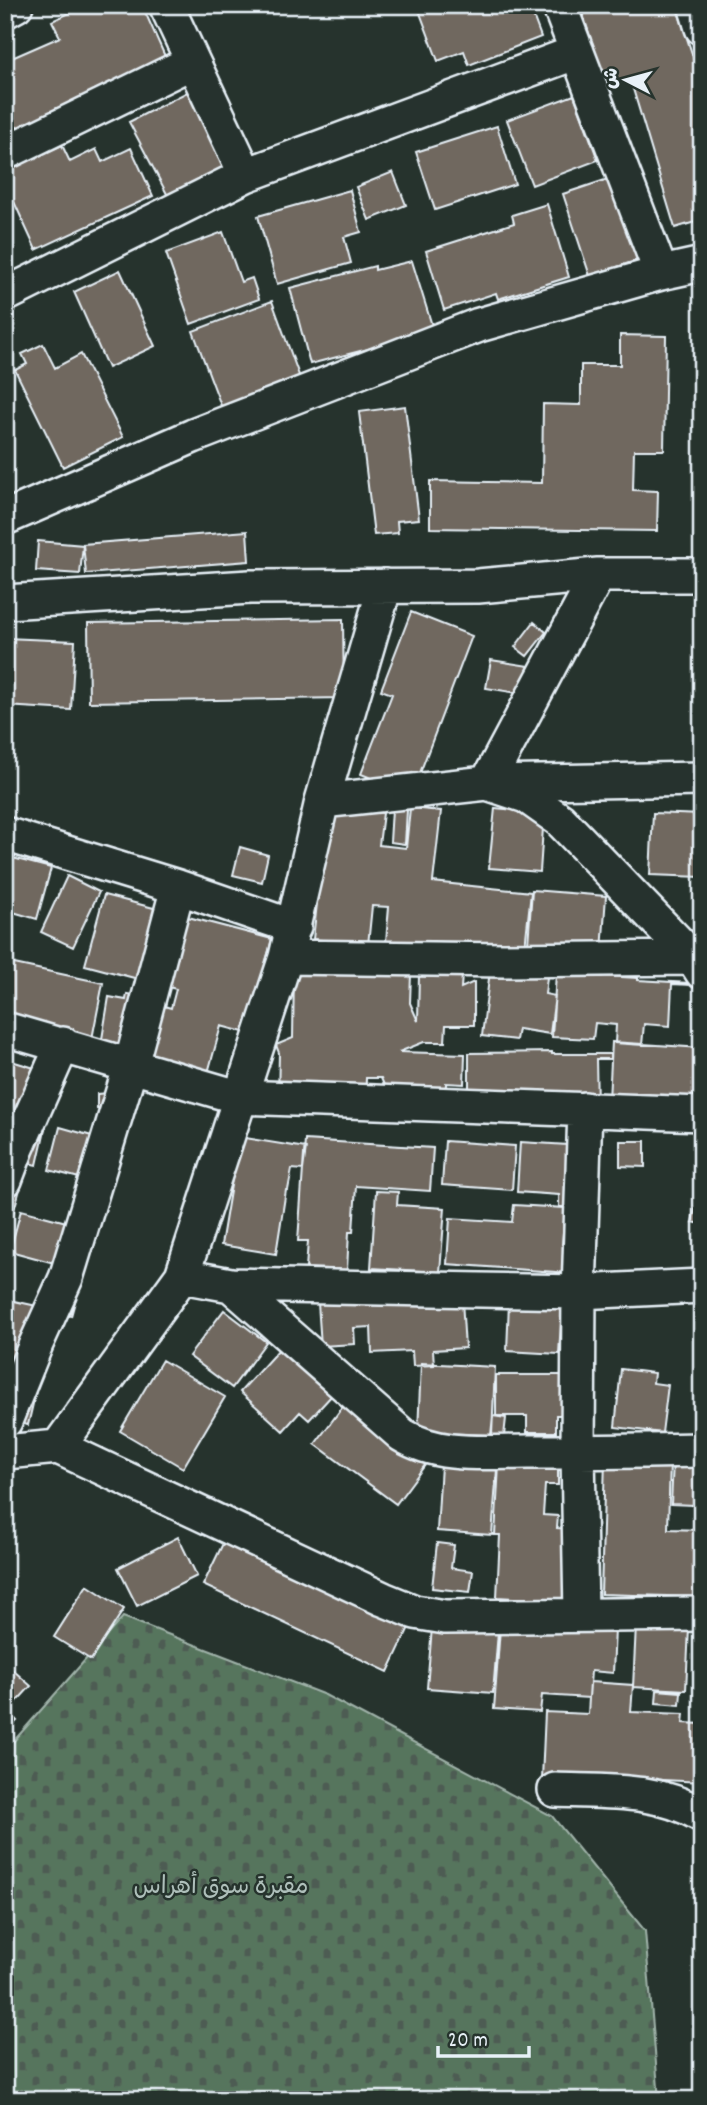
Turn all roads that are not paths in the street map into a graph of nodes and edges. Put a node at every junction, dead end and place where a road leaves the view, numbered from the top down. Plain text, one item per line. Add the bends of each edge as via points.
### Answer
1 (16, 5) edge
2 (166, 5) edge
3 (559, 5) edge
4 (695, 5) edge
5 (5, 11) edge
6 (702, 28) edge
7 (577, 52) junction
8 (191, 62) junction
9 (5, 153) edge
10 (246, 175) junction
11 (702, 264) edge
12 (661, 273) junction
13 (5, 295) edge
14 (5, 518) edge
15 (598, 575) junction
16 (702, 575) edge
17 (385, 586) junction
18 (5, 602) edge
19 (702, 779) edge
20 (487, 783) junction
21 (322, 801) junction
22 (5, 834) edge
23 (178, 887) junction
24 (290, 942) junction
25 (698, 965) edge
26 (5, 1029) edge
27 (63, 1044) junction
28 (131, 1065) junction
29 (238, 1097) junction
30 (585, 1109) junction
31 (702, 1114) edge
32 (5, 1180) edge
33 (182, 1276) junction
34 (231, 1285) junction
35 (702, 1286) edge
36 (579, 1292) junction
37 (5, 1421) edge
38 (58, 1447) junction
39 (702, 1450) edge
40 (5, 1452) edge
41 (578, 1452) junction
42 (702, 1614) edge
43 (581, 1615) junction
44 (555, 1790) dead end
45 (702, 1815) edge

1 - 5 street
2 - 8 street
3 - 7 street
4 - 6 street
7 - 10 street
7 - 12 street
8 - 9 street
8 - 10 street
10 - 13 street
11 - 12 street
12 - 14 street via 479,325 192,436
15 - 16 street
15 - 17 street via 478,586
15 - 20 street
17 - 18 street via 250,587
17 - 21 street
19 - 20 street
20 - 21 street
20 - 25 street via 526,796 560,820
21 - 24 street
22 - 23 street
23 - 24 street
23 - 28 street
24 - 25 street via 505,960
24 - 29 street
26 - 27 street
27 - 28 street
27 - 32 street
28 - 29 street
28 - 37 street via 66,1278
29 - 30 street
29 - 33 street
30 - 31 street
30 - 36 street
33 - 34 street
33 - 38 street
34 - 36 street
34 - 41 street via 415,1444 449,1451
35 - 36 street
36 - 41 street
38 - 40 street
38 - 43 street via 415,1612 445,1617
39 - 41 street
41 - 43 street
42 - 43 street
44 - 45 street via 654,1795

